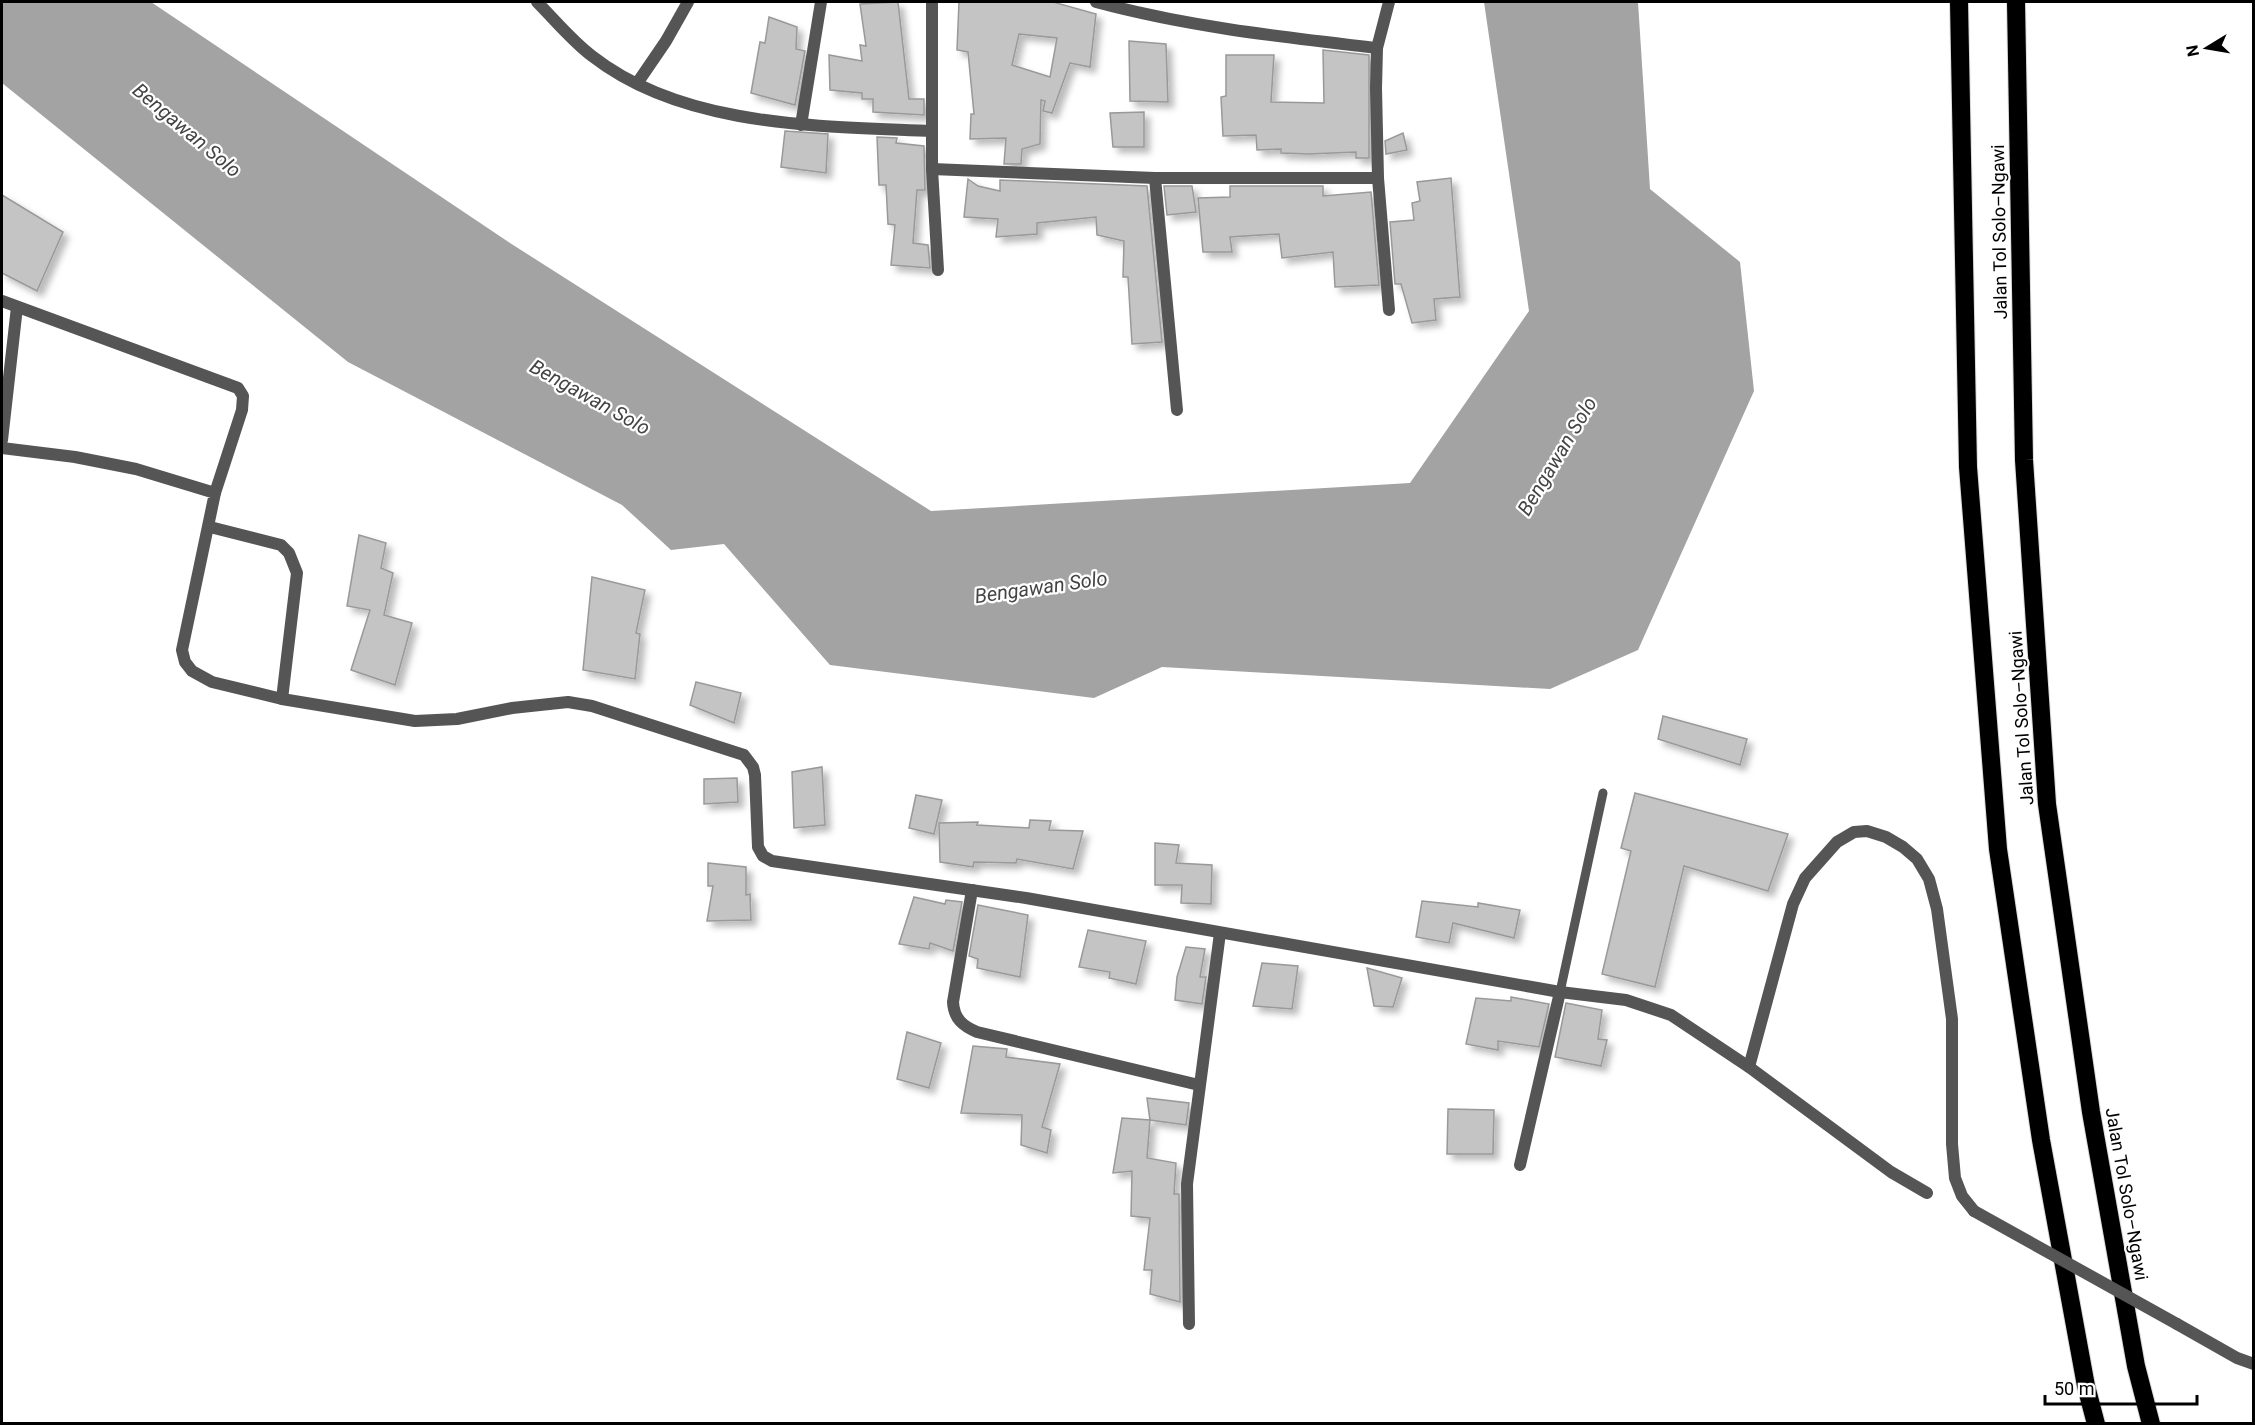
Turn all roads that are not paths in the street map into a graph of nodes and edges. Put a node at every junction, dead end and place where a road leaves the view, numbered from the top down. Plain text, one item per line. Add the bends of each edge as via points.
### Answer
1 (537, 2) edge
2 (688, 2) edge
3 (820, 2) edge
4 (933, 2) edge
5 (1096, 2) edge
6 (1389, 2) edge
7 (1959, 2) edge
8 (2016, 2) edge
9 (1377, 48) junction
10 (638, 82) junction
11 (801, 125) junction
12 (932, 131) junction
13 (932, 169) junction
14 (1155, 178) junction
15 (1378, 178) junction
16 (938, 270) dead end
17 (2, 301) edge
18 (17, 307) junction
19 (1389, 310) dead end
20 (1177, 410) dead end
21 (2, 440) edge
22 (2, 448) edge
23 (215, 492) junction
24 (210, 527) junction
25 (282, 699) junction
26 (1603, 793) dead end
27 (972, 890) junction
28 (1220, 933) junction
29 (1560, 992) junction
30 (1749, 1067) junction
31 (1199, 1085) junction
32 (1520, 1165) dead end
33 (1927, 1193) dead end
34 (1189, 1324) dead end
35 (2253, 1364) edge
36 (2096, 1424) edge
37 (2151, 1424) edge

1 - 10 street via 592,57
2 - 10 street
3 - 11 street
4 - 12 street
5 - 9 street via 1229,31
6 - 9 street
7 - 36 highway, Jalan Tol Solo–Ngawi via 1968,467 1998,849 2041,1140
8 - 37 highway, Jalan Tol Solo–Ngawi via 2024,460 2047,804 2091,1112 2136,1366
9 - 15 street
10 - 11 street via 721,113
11 - 12 street
12 - 13 street
13 - 14 street
13 - 16 street
14 - 15 street
14 - 20 street
15 - 19 street
17 - 18 street
18 - 21 street
18 - 23 street via 238,388 243,396 242,410
22 - 23 street via 136,469
23 - 24 street
24 - 25 street via 281,545 295,562 297,573
24 - 25 street via 184,634 185,662 192,671 212,682
25 - 27 street via 415,721 579,703 744,755 755,775 758,847 772,861
26 - 29 lane
27 - 28 street
27 - 31 street via 953,1002 956,1016 965,1027
28 - 29 street
28 - 31 street
29 - 30 street via 1626,1000 1657,1009
29 - 32 street
30 - 33 street via 1892,1172
30 - 35 street, bridge via 1793,904 1805,878 1837,842 1854,832 1867,831 1904,847 1929,879 1937,909 1952,1019 1952,1144 1955,1178 1962,1196 1974,1211
31 - 34 street via 1187,1184

